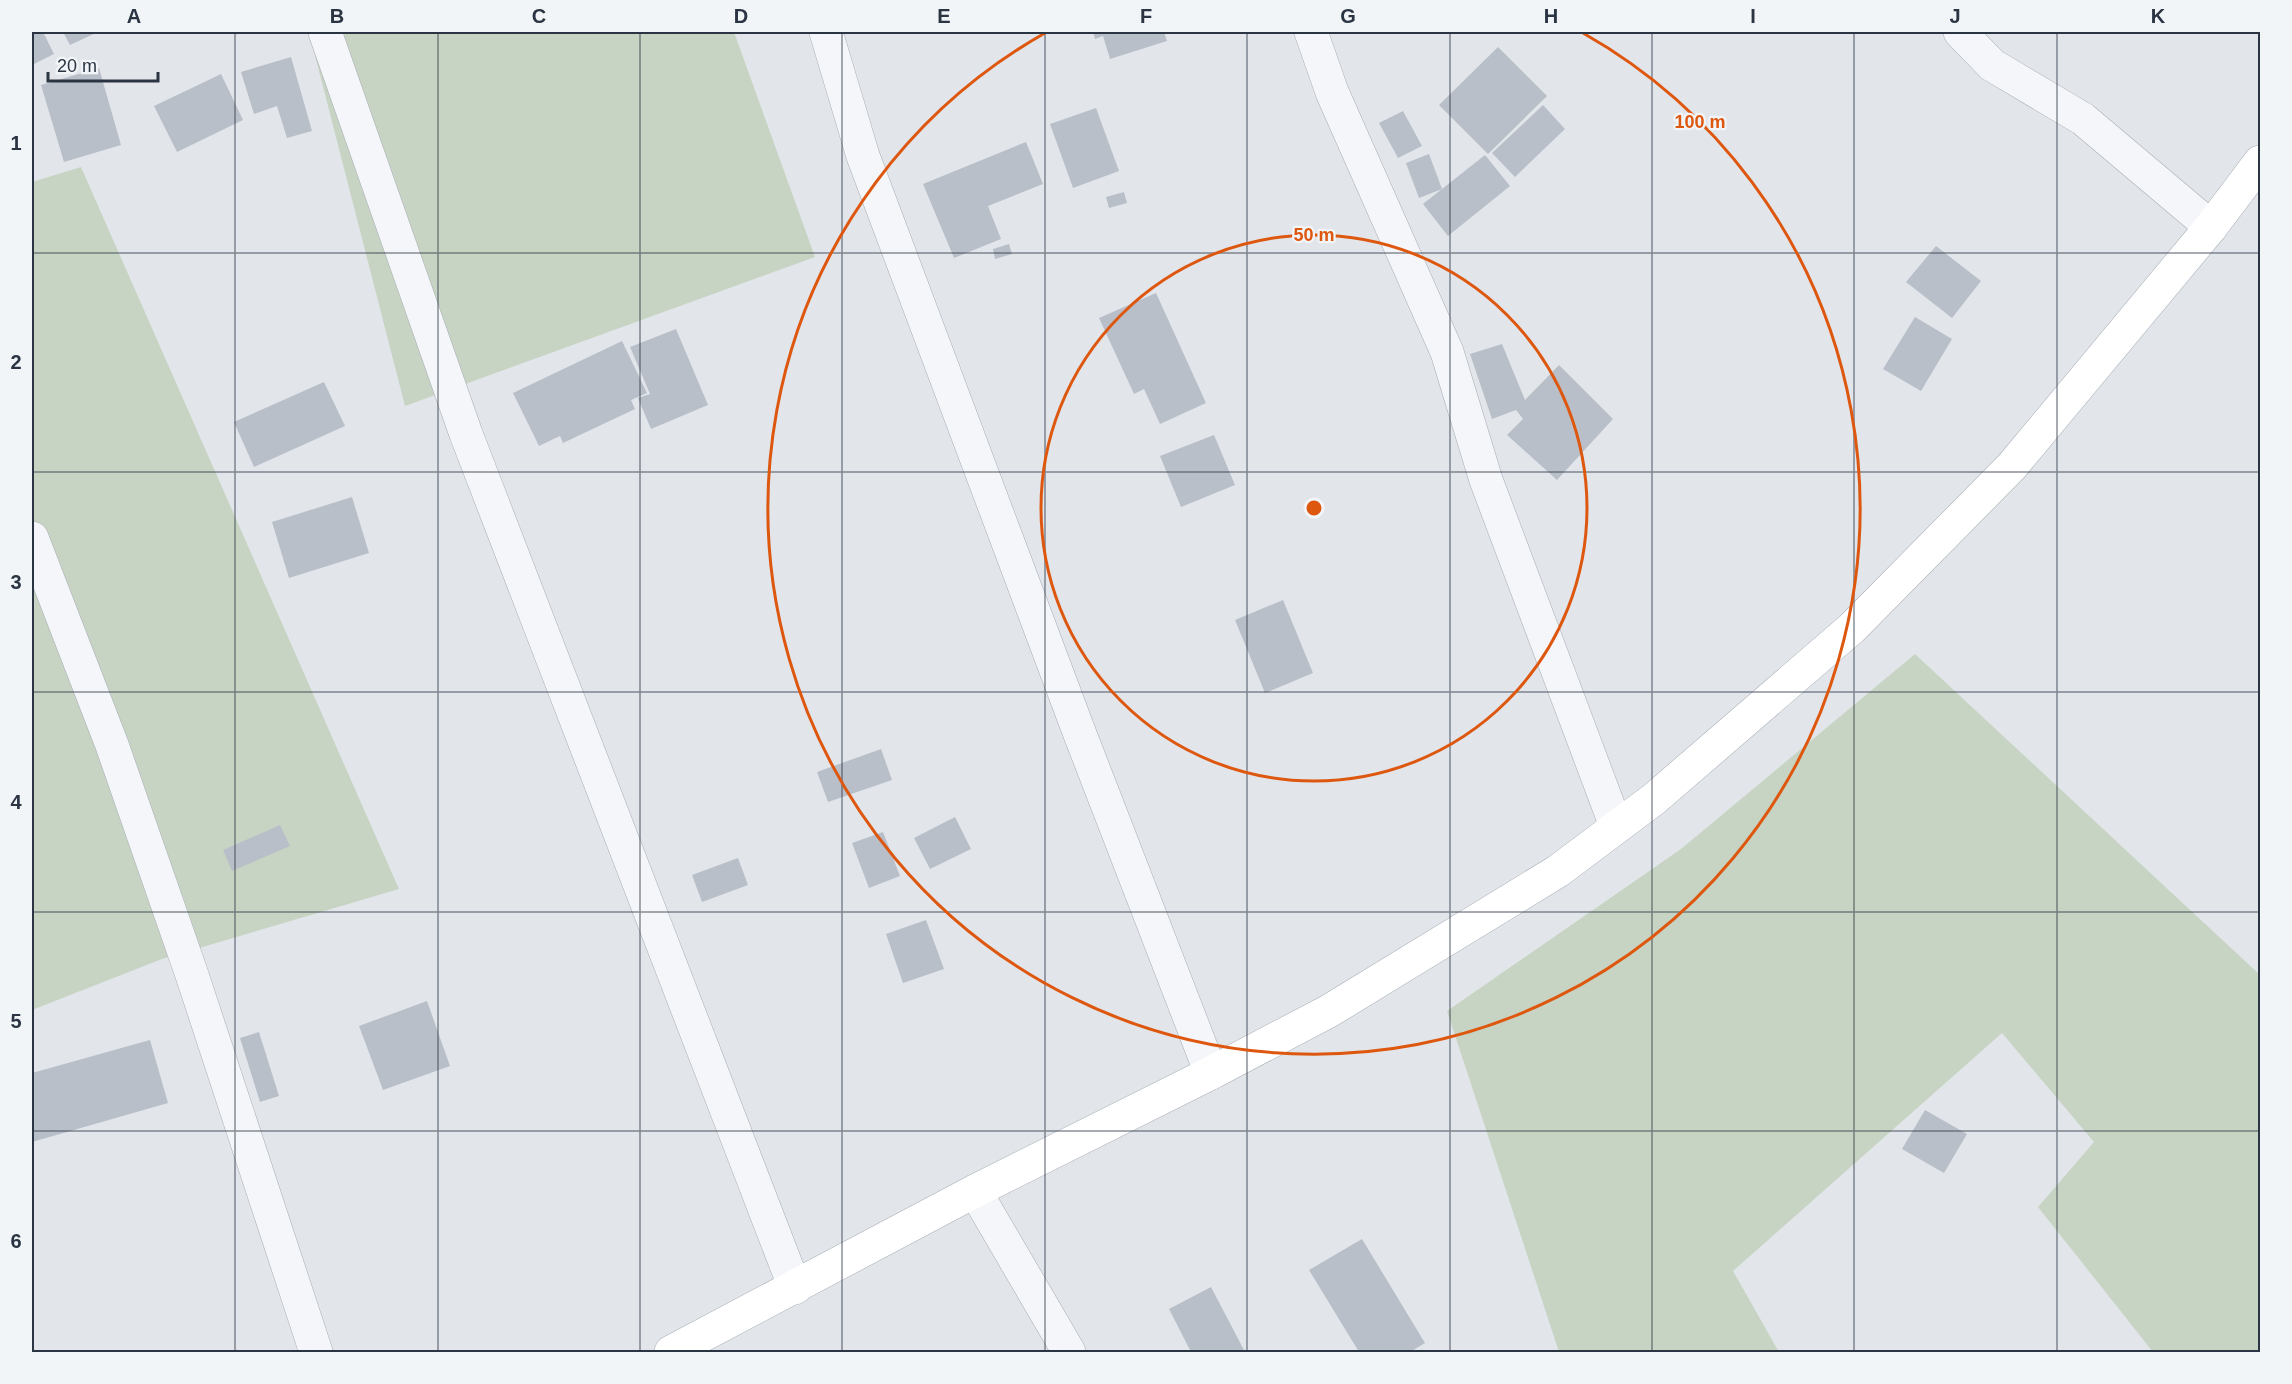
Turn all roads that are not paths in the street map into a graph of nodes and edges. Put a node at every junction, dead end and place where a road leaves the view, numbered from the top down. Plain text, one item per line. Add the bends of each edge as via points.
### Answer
1 (325, 32) edge
2 (826, 32) edge
3 (1311, 32) edge
4 (1960, 32) edge
5 (2260, 162) edge
6 (2211, 227) junction
7 (32, 538) edge
8 (1616, 826) junction
9 (1211, 1073) junction
10 (975, 1191) junction
11 (795, 1288) junction
12 (316, 1353) edge
13 (671, 1353) edge
14 (1069, 1353) edge

1 - 11 street via 466,434
2 - 9 street via 863,156
3 - 8 street via 1332,92 1447,352 1486,480
4 - 6 street via 1992,65 2083,119
5 - 6 main road
6 - 8 main road via 2012,466 1869,611 1654,799
7 - 12 street via 120,767
8 - 9 main road via 1558,871 1349,999
9 - 10 main road
10 - 11 main road
10 - 14 street
11 - 13 main road

